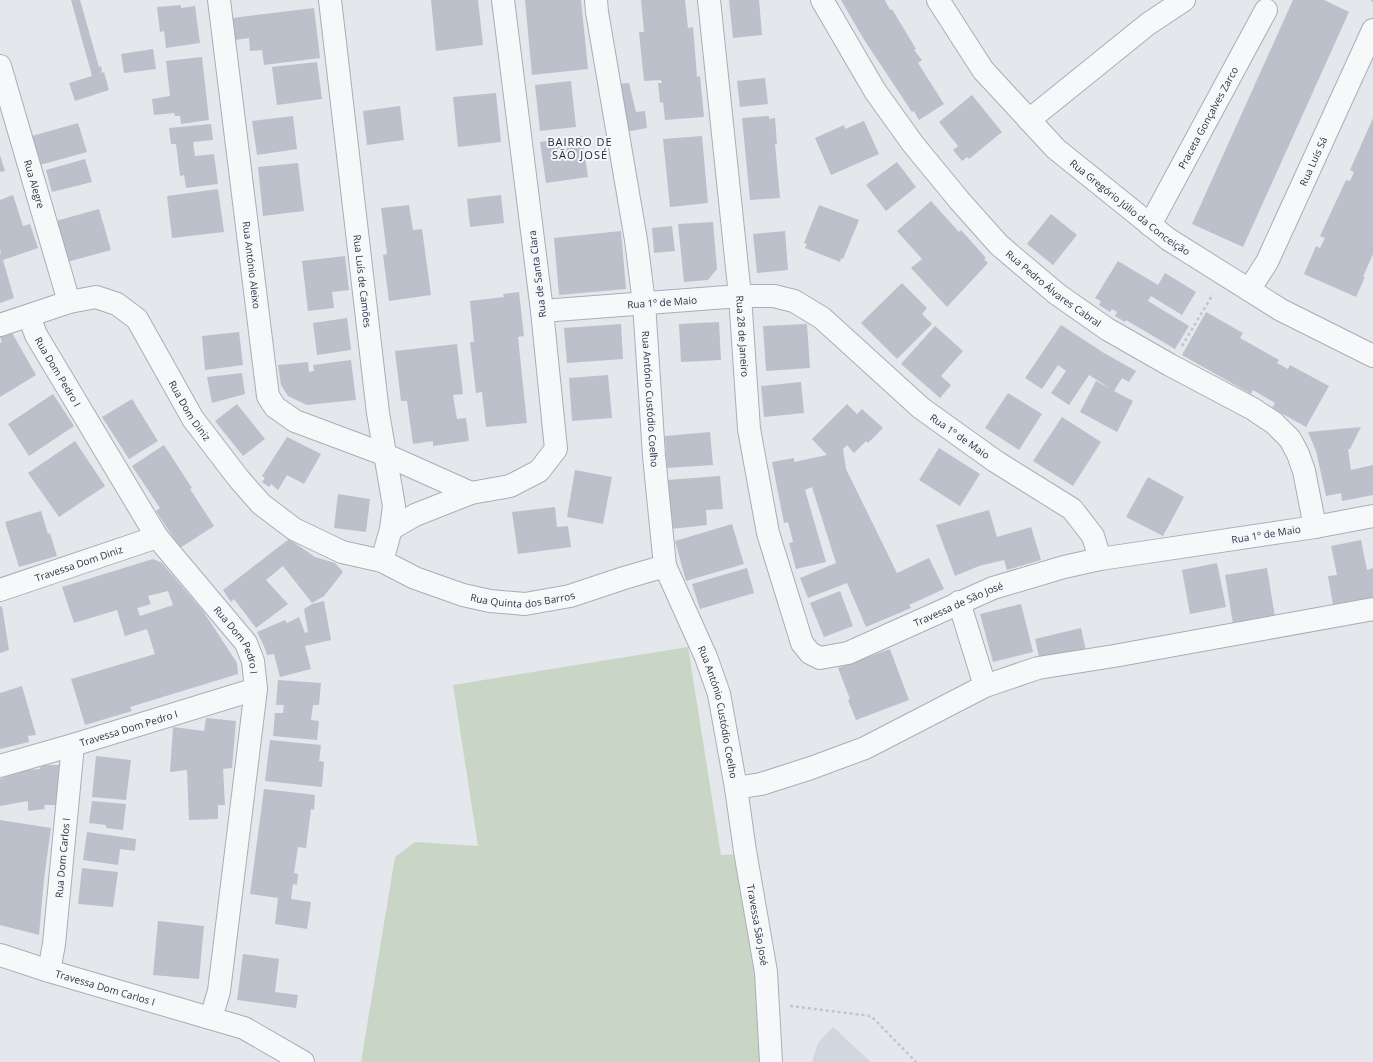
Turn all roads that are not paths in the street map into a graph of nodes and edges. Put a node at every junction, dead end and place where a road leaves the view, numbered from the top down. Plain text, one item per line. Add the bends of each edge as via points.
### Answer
1 (219, 0) edge
2 (330, 0) edge
3 (503, 0) edge
4 (596, 0) edge
5 (709, 0) edge
6 (822, 0) edge
7 (938, 0) edge
8 (1184, 0) edge
9 (1266, 10) dead end
10 (1373, 30) edge
11 (0, 66) edge
12 (1029, 120) junction
13 (1150, 225) junction
14 (1249, 290) junction
15 (740, 296) junction
16 (69, 302) junction
17 (644, 303) junction
18 (542, 311) junction
19 (29, 316) junction
20 (0, 325) edge
21 (1373, 356) edge
22 (386, 455) junction
23 (471, 493) junction
24 (1373, 516) edge
25 (1315, 527) junction
26 (391, 529) junction
27 (157, 537) junction
28 (1100, 559) junction
29 (382, 561) junction
30 (665, 566) junction
31 (0, 590) edge
32 (959, 602) junction
33 (1373, 609) edge
34 (820, 658) joint
35 (985, 686) junction
36 (256, 689) junction
37 (73, 745) junction
38 (0, 766) edge
39 (736, 788) junction
40 (0, 955) edge
41 (49, 971) junction
42 (211, 1018) junction
43 (303, 1062) edge
44 (771, 1062) edge

1 - 22 street, Rua António Aleixo via 268,396 275,407 295,421
2 - 22 street, Rua Luís de Camões via 377,405
3 - 18 street, Rua de Santa Clara
4 - 17 street, Rua António Custódio Coelho
5 - 15 street, Rua 28 de Janeiro
6 - 25 street, Rua Pedro Álvares Cabral via 875,91 913,144 999,245 1057,294 1107,329 1253,409 1274,423 1290,439 1304,471
7 - 12 street, Rua Gregório Júlio da Conceição via 982,70
8 - 12 street via 1148,24
9 - 13 street, Praceta Gonçalves Zarco
10 - 14 street, Rua Luís Sá via 1267,262
11 - 16 street, Rua Alegre
12 - 13 street, Rua Gregório Júlio da Conceição via 1056,149
13 - 14 street, Rua Gregório Júlio da Conceição
14 - 21 street, Rua Gregório Júlio da Conceição via 1281,310
15 - 17 street, Rua 1º de Maio
15 - 28 street, Rua 1º de Maio via 774,296 794,301 822,318 921,408 995,461 1072,509 1093,536
15 - 34 street, Rua 28 de Janeiro via 749,429 768,533 802,643 810,653
16 - 19 street, Rua Dom Diniz
16 - 29 street, Rua Dom Diniz via 96,297 118,304 137,319 193,419 261,504 294,529 342,552
17 - 18 street, Rua 1º de Maio
17 - 30 street, Rua António Custódio Coelho via 654,456
18 - 23 street, Rua de Santa Clara via 556,450 539,471 510,486
19 - 20 street, Rua Dom Diniz
19 - 27 street, Rua Dom Pedro I via 36,335
22 - 23 street
22 - 26 street, Rua Luís de Camões via 394,506
23 - 26 street, Rua de Santa Clara via 415,515
24 - 25 street, Rua 1º de Maio
25 - 28 street, Rua 1º de Maio
26 - 29 street, Rua Luís de Camões
27 - 31 street, Travessa Dom Diniz
27 - 36 street, Rua Dom Pedro I via 246,643 253,661
28 - 32 street, Travessa de São José via 1000,586
29 - 30 street, Rua Quinta dos Barros via 415,578 463,594 525,604 570,596
30 - 39 street, Rua António Custódio Coelho via 706,657 719,694
32 - 34 street, Travessa de São José via 848,652
32 - 35 street
33 - 35 street via 1038,668
35 - 39 street via 865,748 761,784
36 - 37 street, Travessa Dom Pedro I
36 - 42 street, Rua Dom Pedro I via 219,991
37 - 38 street, Travessa Dom Pedro I
37 - 41 street, Rua Dom Carlos I via 54,944
39 - 44 street, Travessa São José via 766,972
40 - 41 street, Travessa Dom Carlos I
41 - 42 street, Travessa Dom Carlos I
42 - 43 street via 244,1028

